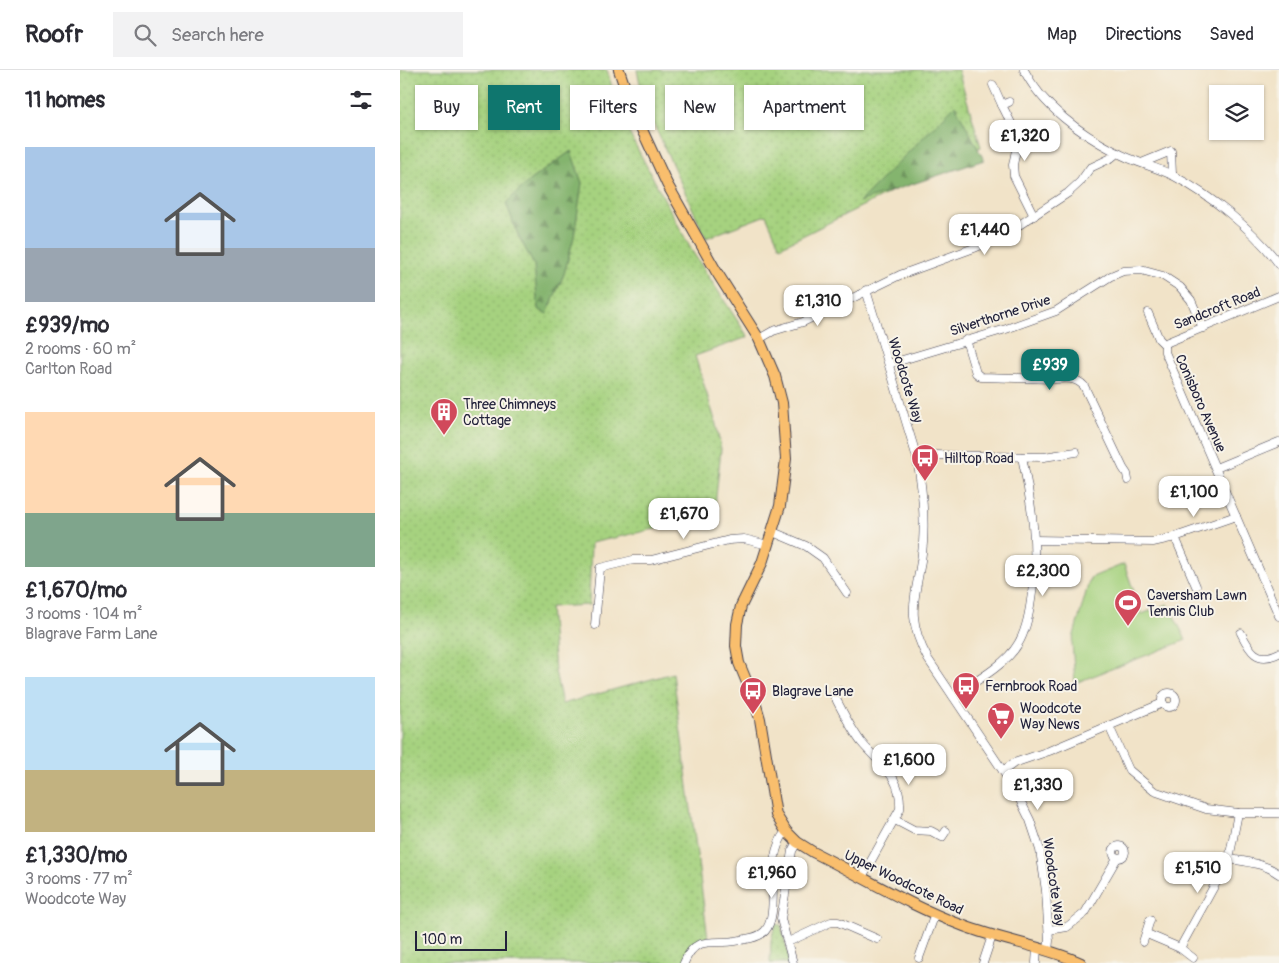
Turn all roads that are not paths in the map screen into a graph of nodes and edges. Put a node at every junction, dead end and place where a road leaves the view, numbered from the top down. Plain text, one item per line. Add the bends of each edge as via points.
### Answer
1 (620, 70) edge
2 (1024, 70) edge
3 (993, 84) dead end
4 (1117, 153) junction
5 (1144, 162) junction
6 (1172, 175) junction
7 (1034, 216) junction
8 (1279, 264) edge
9 (866, 290) junction
10 (1279, 296) edge
11 (1148, 313) dead end
12 (1203, 328) junction
13 (759, 339) junction
14 (966, 340) junction
15 (1165, 345) junction
16 (889, 364) junction
17 (1279, 442) edge
18 (1076, 452) dead end
19 (1022, 457) junction
20 (917, 458) junction
21 (1216, 468) junction
22 (1128, 480) dead end
23 (1236, 516) junction
24 (773, 532) junction
25 (1175, 537) junction
26 (1035, 540) junction
27 (768, 545) junction
28 (1196, 586) dead end
29 (847, 593) dead end
30 (1278, 612) edge
31 (595, 625) dead end
32 (1241, 633) dead end
33 (1279, 653) edge
34 (834, 694) dead end
35 (953, 696) junction
36 (1163, 703) dead end
37 (1109, 726) junction
38 (1003, 770) junction
39 (1238, 813) junction
40 (1279, 813) edge
41 (895, 820) junction
42 (786, 831) junction
43 (943, 837) dead end
44 (797, 842) junction
45 (1117, 858) dead end
46 (1229, 860) junction
47 (1279, 874) edge
48 (862, 877) junction
49 (935, 914) junction
50 (771, 916) junction
51 (781, 919) junction
52 (1150, 920) dead end
53 (1049, 930) junction
54 (1147, 934) junction
55 (992, 936) junction
56 (877, 939) dead end
57 (788, 942) junction
58 (1142, 942) dead end
59 (1036, 948) junction
60 (1180, 948) junction
61 (1048, 951) junction
62 (918, 957) dead end
63 (1193, 958) dead end
64 (684, 963) edge
65 (793, 963) edge
66 (984, 963) edge
67 (1036, 963) edge
68 (1082, 963) edge

1 - 13 main road, Upper Woodcote Road via 647,144 688,222
2 - 4 street via 1031,84 1054,110
3 - 7 street via 1006,103 1016,134 1014,176
4 - 5 street
4 - 7 street via 1090,168 1068,193
5 - 6 street
5 - 6 street via 1172,151
6 - 8 street via 1218,202
7 - 9 street via 1004,235
9 - 13 street via 803,322
9 - 16 street, Woodcote Way
10 - 12 street, Sandcroft Road
11 - 15 street, Conisboro Avenue
12 - 14 street, Silverthorne Drive via 1191,300 1180,287 1163,276 1141,270 1111,276 1056,310
12 - 15 street, Sandcroft Road
13 - 24 main road, Upper Woodcote Road via 775,376 785,430 785,481
14 - 16 street, Silverthorne Drive
14 - 22 street via 976,372 981,377 1066,378 1080,382
15 - 21 street, Conisboro Avenue via 1165,352
16 - 20 street, Woodcote Way
17 - 21 street
18 - 19 street
19 - 20 street via 933,455
19 - 26 street via 1031,498
20 - 35 street, Woodcote Way via 924,521 913,599 914,623 919,643
21 - 23 street, Conisboro Avenue
23 - 25 street
23 - 30 street, Conisboro Avenue
24 - 27 main road, Upper Woodcote Road
24 - 29 street via 806,546 823,558 844,582
25 - 26 street via 1157,541
25 - 28 street
26 - 35 street via 1028,622 1018,645 998,666
27 - 31 street via 744,539 729,540 652,560 634,560 600,568
27 - 42 main road, Upper Woodcote Road via 741,606 736,646 760,719 776,815
32 - 33 street via 1249,649 1262,658
34 - 41 street via 862,742 897,785 901,797
35 - 38 street, Woodcote Way
36 - 37 street
37 - 38 street
37 - 39 street via 1129,770 1154,791 1206,809
38 - 53 street, Woodcote Way via 1030,820 1040,850
39 - 40 street
39 - 46 street
41 - 43 street via 914,830 931,831
41 - 48 street
42 - 44 main road, Upper Woodcote Road
42 - 50 street via 777,844 772,871
44 - 48 main road, Upper Woodcote Road
44 - 51 street via 792,851
45 - 53 street via 1085,913 1067,927
46 - 47 street via 1261,864
46 - 60 street
48 - 49 main road, Upper Woodcote Road
49 - 55 main road, Upper Woodcote Road
49 - 62 street
50 - 51 street
50 - 64 street via 762,934 735,941 700,943
51 - 57 street
52 - 54 street
53 - 61 street, Woodcote Way
54 - 58 street
54 - 60 street
55 - 59 main road, Upper Woodcote Road
55 - 66 street
56 - 57 street via 832,922
57 - 65 street
59 - 61 main road, Upper Woodcote Road
59 - 67 street
60 - 63 street
61 - 68 main road, Upper Woodcote Road

